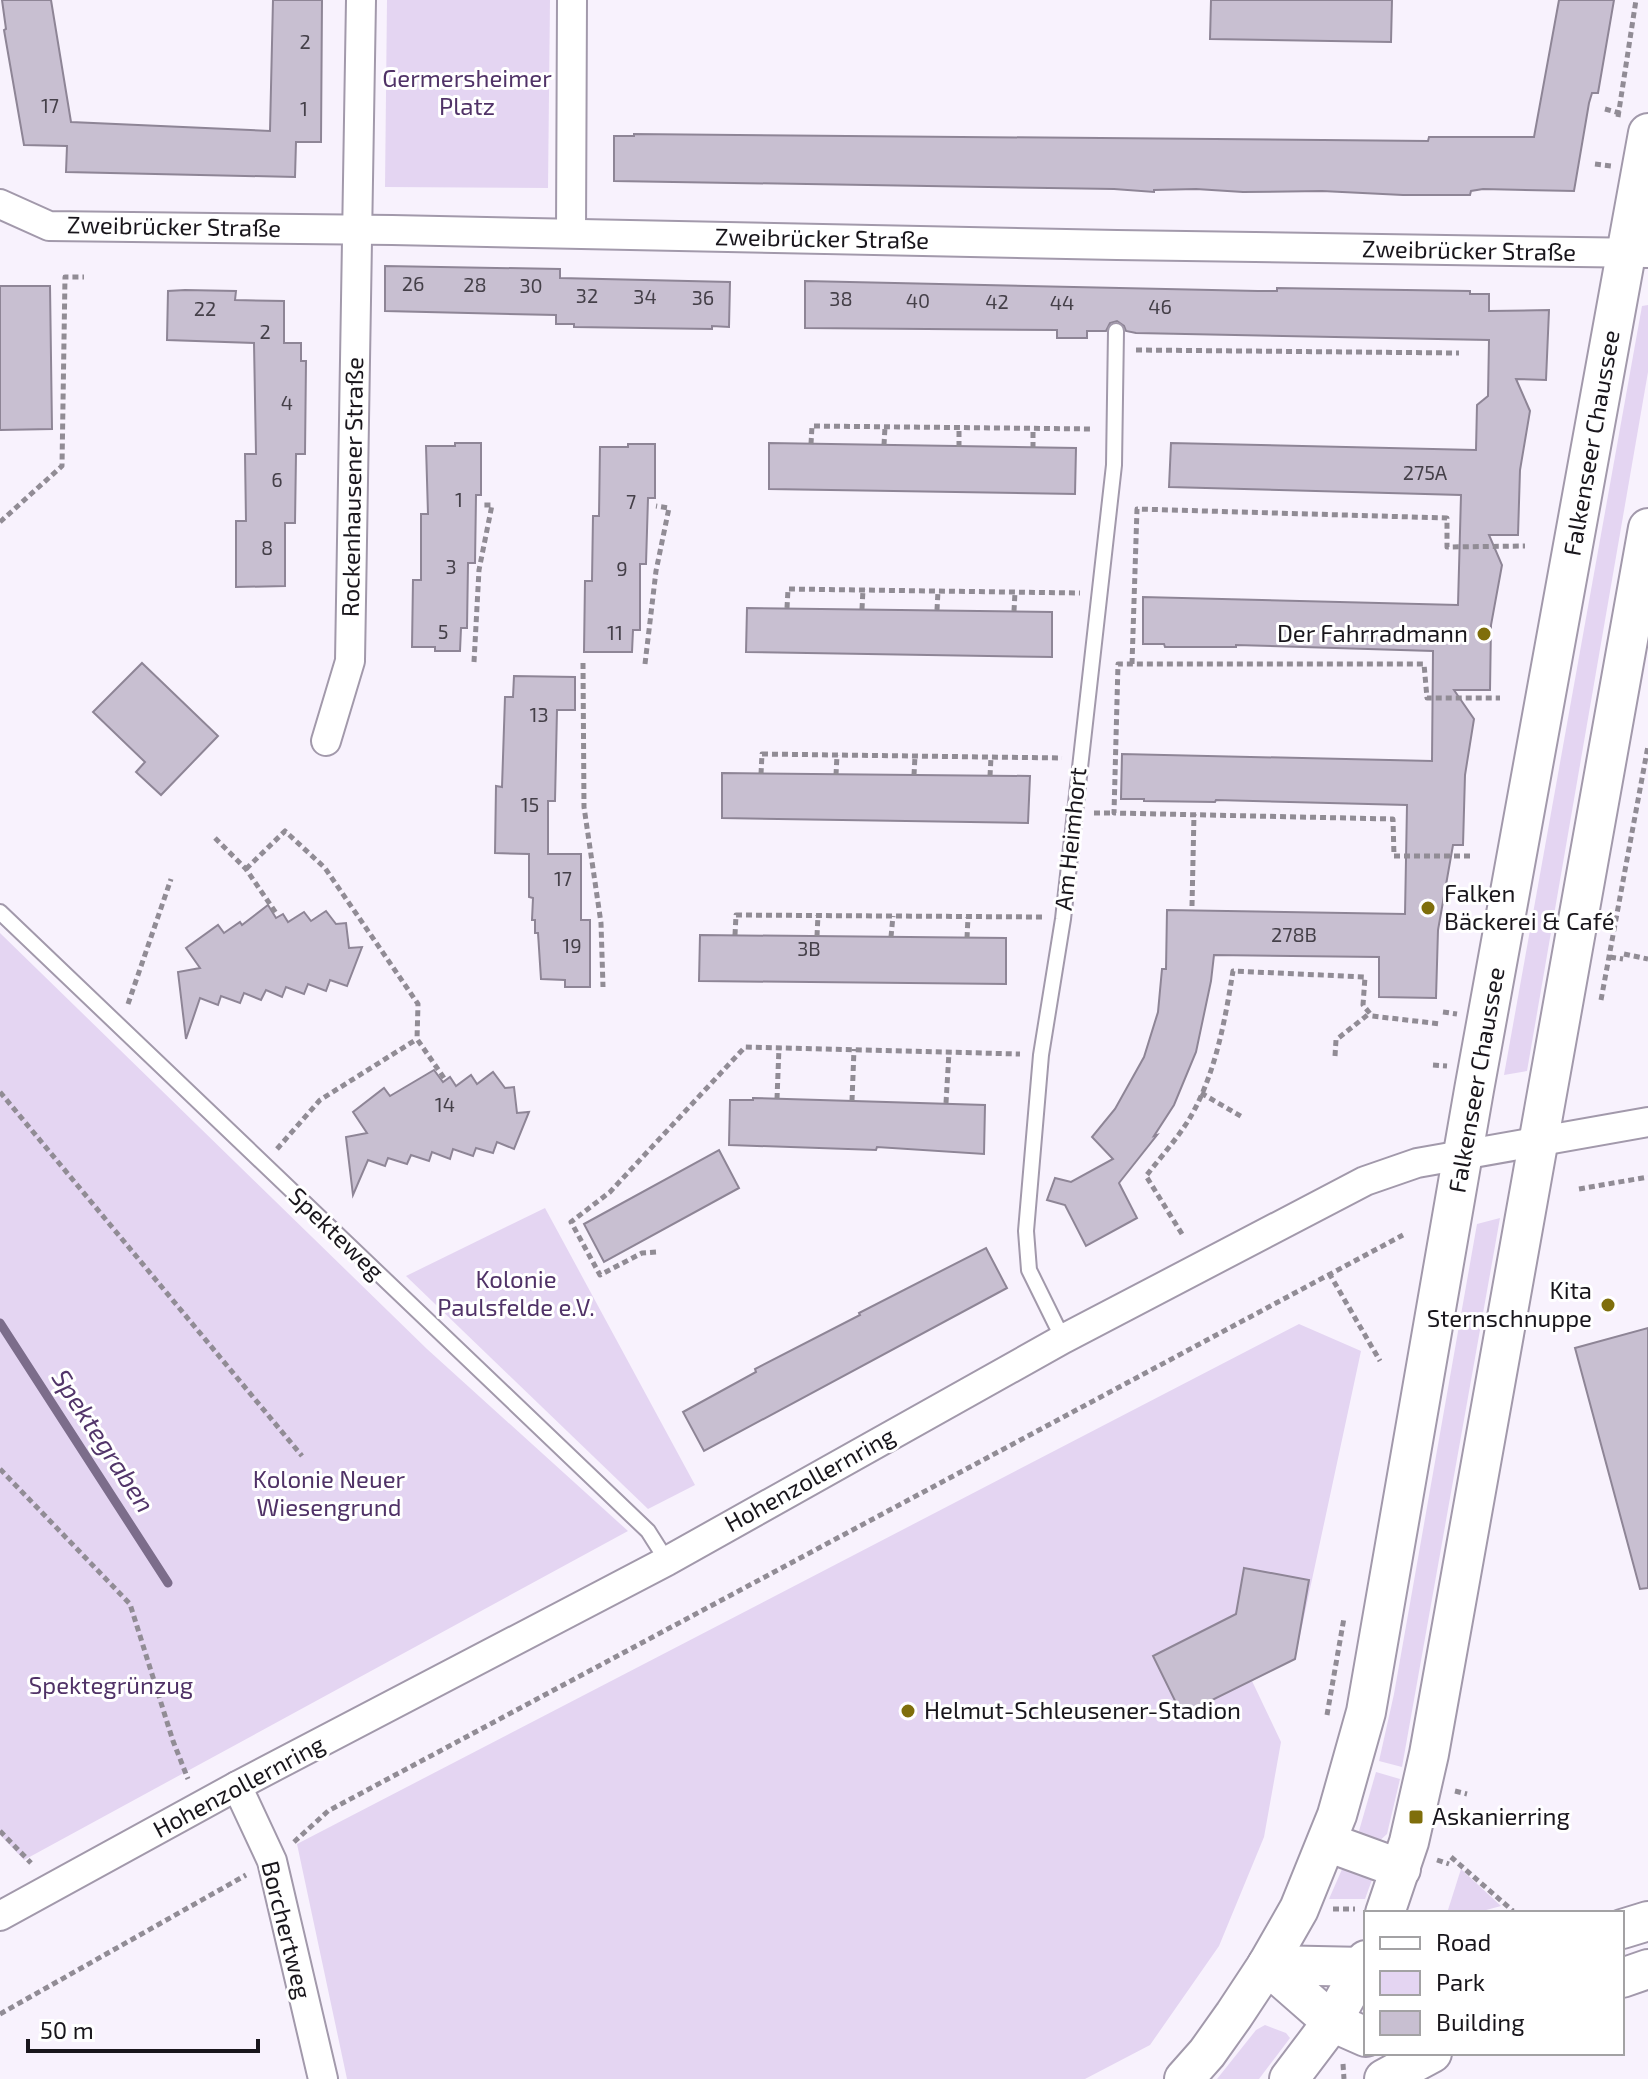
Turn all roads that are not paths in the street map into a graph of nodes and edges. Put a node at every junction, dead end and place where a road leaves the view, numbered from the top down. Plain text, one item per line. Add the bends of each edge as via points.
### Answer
1 (361, 0) edge
2 (572, 0) edge
3 (1627, 121) edge
4 (0, 204) edge
5 (356, 229) junction
6 (571, 233) junction
7 (1637, 253) edge
8 (1116, 331) dead end
9 (1648, 528) edge
10 (326, 741) dead end
11 (0, 912) edge
12 (1648, 1122) edge
13 (1538, 1143) junction
14 (1463, 1155) junction
15 (1063, 1339) junction
16 (667, 1561) junction
17 (237, 1786) junction
18 (1327, 1842) junction
19 (1401, 1869) junction
20 (1373, 1911) edge
21 (0, 1916) edge
22 (1648, 1921) edge
23 (1624, 1928) edge
24 (1267, 1965) junction
25 (1364, 1965) edge
26 (1364, 1967) edge
27 (1648, 1969) edge
28 (1624, 1977) edge
29 (1332, 2022) junction
30 (1364, 2036) edge
31 (1428, 2055) edge
32 (323, 2079) edge
33 (1184, 2079) edge
34 (1289, 2079) edge
35 (1384, 2079) edge

1 - 5 street
2 - 6 street
3 - 7 main road, Falkenseer Chaussee
4 - 5 street, Zweibrücker Straße via 49,226
5 - 6 street, Zweibrücker Straße
5 - 10 street, Rockenhausener Straße via 350,661
6 - 7 street, Zweibrücker Straße
7 - 14 main road, Falkenseer Chaussee
8 - 15 lane, Am Heimhort via 1114,465 1063,919 1041,1055 1026,1231 1029,1270
9 - 13 main road
11 - 16 lane, Spekteweg via 648,1531
12 - 13 street, Hohenzollernring
13 - 14 street, Hohenzollernring
13 - 19 main road via 1427,1767
14 - 15 street, Hohenzollernring via 1417,1163 1365,1181
14 - 18 main road, Falkenseer Chaussee via 1366,1712
15 - 16 street, Hohenzollernring
16 - 17 street, Hohenzollernring
17 - 21 street, Hohenzollernring
17 - 32 street, Borchertweg
18 - 19 main road
18 - 24 main road, Falkenseer Chaussee via 1299,1909
19 - 20 main road
22 - 23 main road
24 - 25 main road
24 - 29 main road
24 - 33 main road, Falkenseer Chaussee
26 - 29 main road
27 - 28 main road
29 - 30 main road
29 - 34 main road
31 - 35 main road

